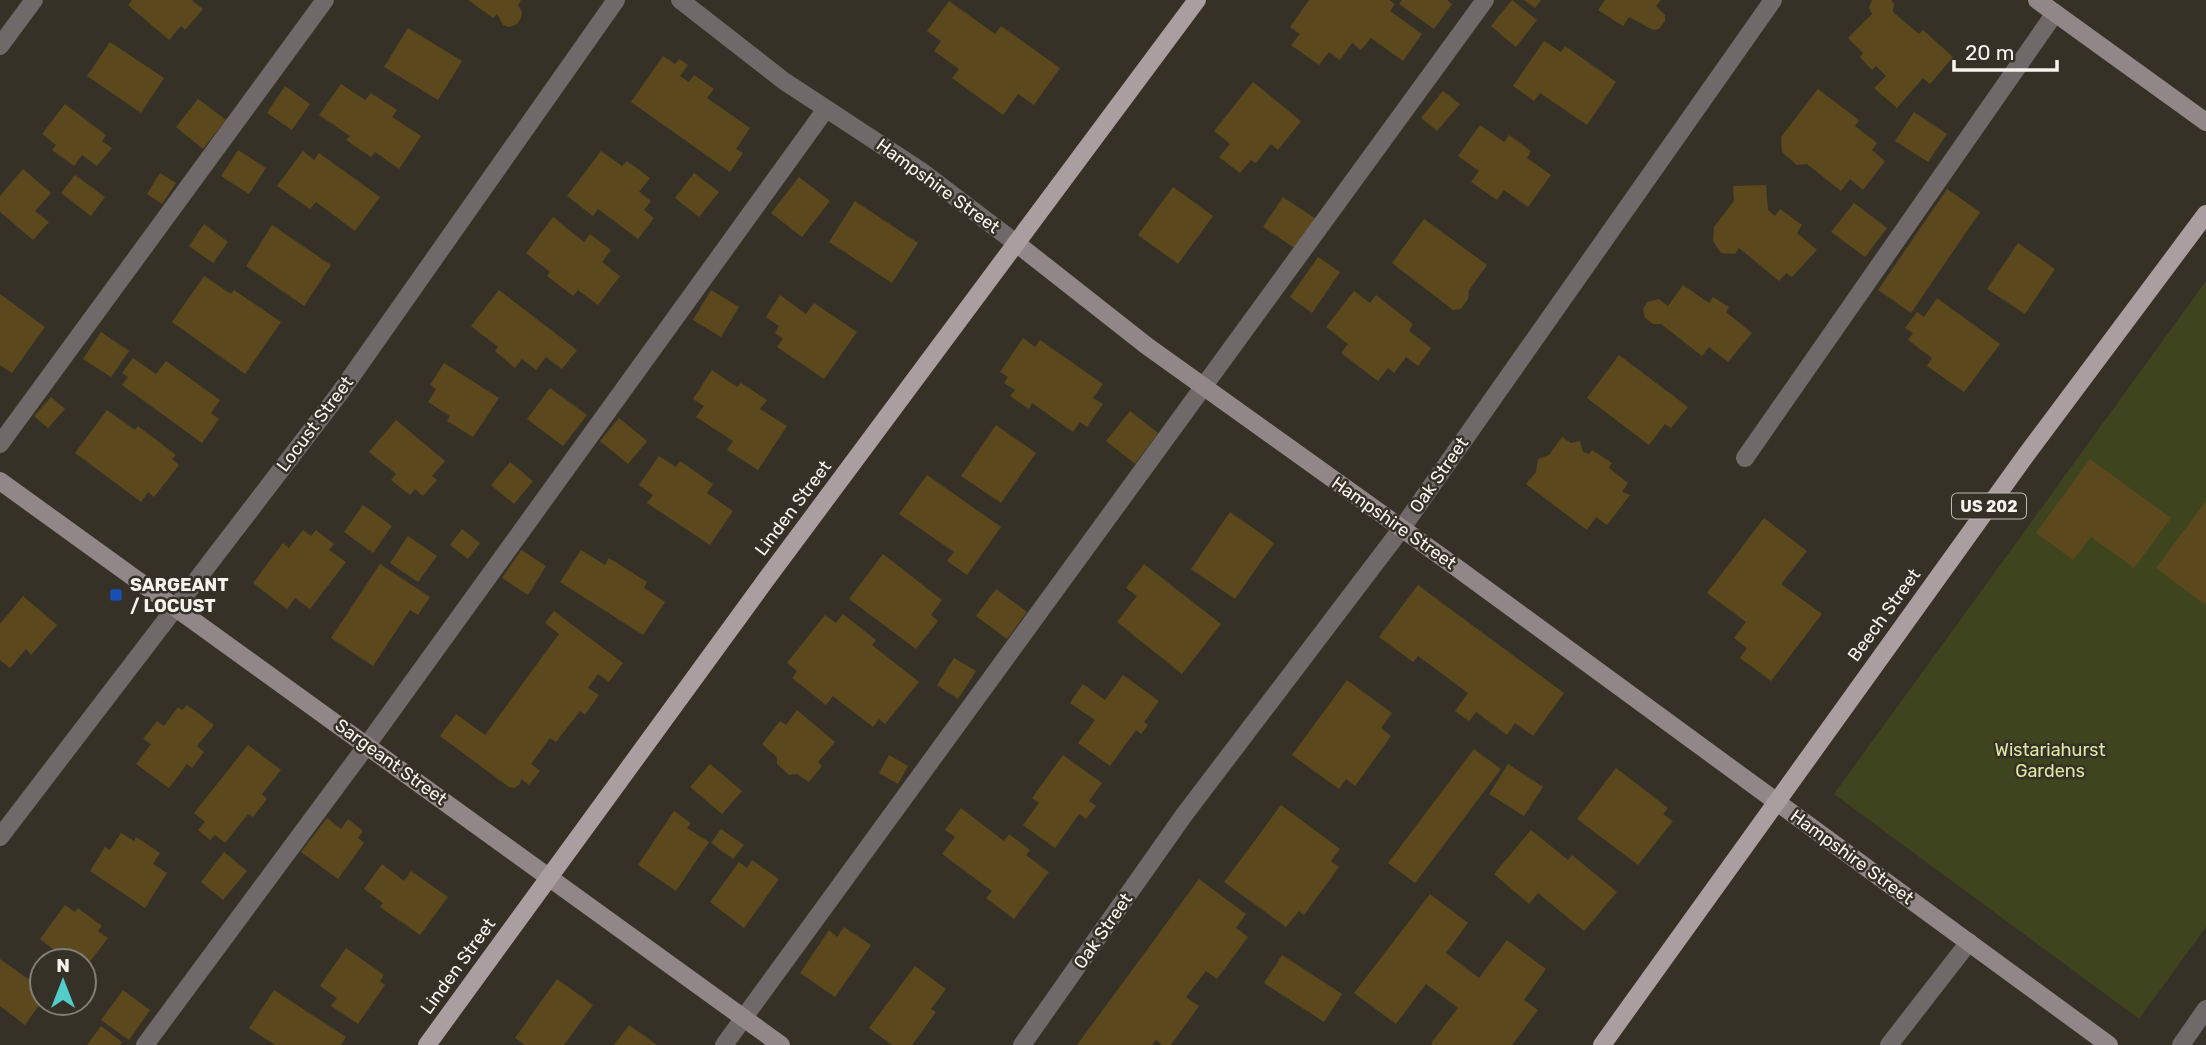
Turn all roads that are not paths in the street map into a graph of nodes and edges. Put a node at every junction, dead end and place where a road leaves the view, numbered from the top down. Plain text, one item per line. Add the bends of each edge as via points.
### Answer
1 (34, 0) edge
2 (325, 0) edge
3 (616, 0) edge
4 (680, 0) edge
5 (1198, 0) edge
6 (1485, 0) edge
7 (1773, 0) edge
8 (2037, 0) edge
9 (2054, 13) junction
10 (0, 46) edge
11 (826, 109) junction
12 (2206, 122) edge
13 (2206, 214) edge
14 (1016, 243) junction
15 (1203, 387) junction
16 (0, 444) edge
17 (1745, 458) dead end
18 (0, 481) edge
19 (1402, 528) junction
20 (177, 608) junction
21 (367, 745) junction
22 (1775, 800) junction
23 (0, 837) edge
24 (548, 876) junction
25 (1969, 942) junction
26 (2206, 1009) edge
27 (743, 1017) junction
28 (145, 1045) edge
29 (427, 1045) edge
30 (724, 1045) edge
31 (781, 1045) edge
32 (1022, 1045) edge
33 (1602, 1045) edge
34 (1889, 1045) edge
35 (2109, 1045) edge
36 (2181, 1045) edge

1 - 10 street
2 - 16 street
3 - 20 street, Locust Street via 339,394
4 - 11 street, Hampshire Street
5 - 14 main road, Linden Street
6 - 15 street
7 - 19 street, Oak Street
8 - 9 street
9 - 12 street
9 - 17 street
11 - 14 street, Hampshire Street via 921,171
11 - 21 street
13 - 22 main road, Beech Street / US 202
14 - 15 street, Hampshire Street
14 - 24 main road, Linden Street
15 - 19 street, Hampshire Street
15 - 27 street
18 - 20 street, Sargeant Street
19 - 22 street, Hampshire Street
19 - 32 street, Oak Street via 1184,815
20 - 21 street, Sargeant Street
20 - 23 street, Locust Street
21 - 24 street, Sargeant Street
21 - 28 street
22 - 25 street, Hampshire Street
22 - 33 main road, Beech Street / US 202
24 - 27 street, Sargeant Street
24 - 29 main road, Linden Street
25 - 34 street
25 - 35 street, Hampshire Street
26 - 36 street
27 - 30 street
27 - 31 street, Sargeant Street

